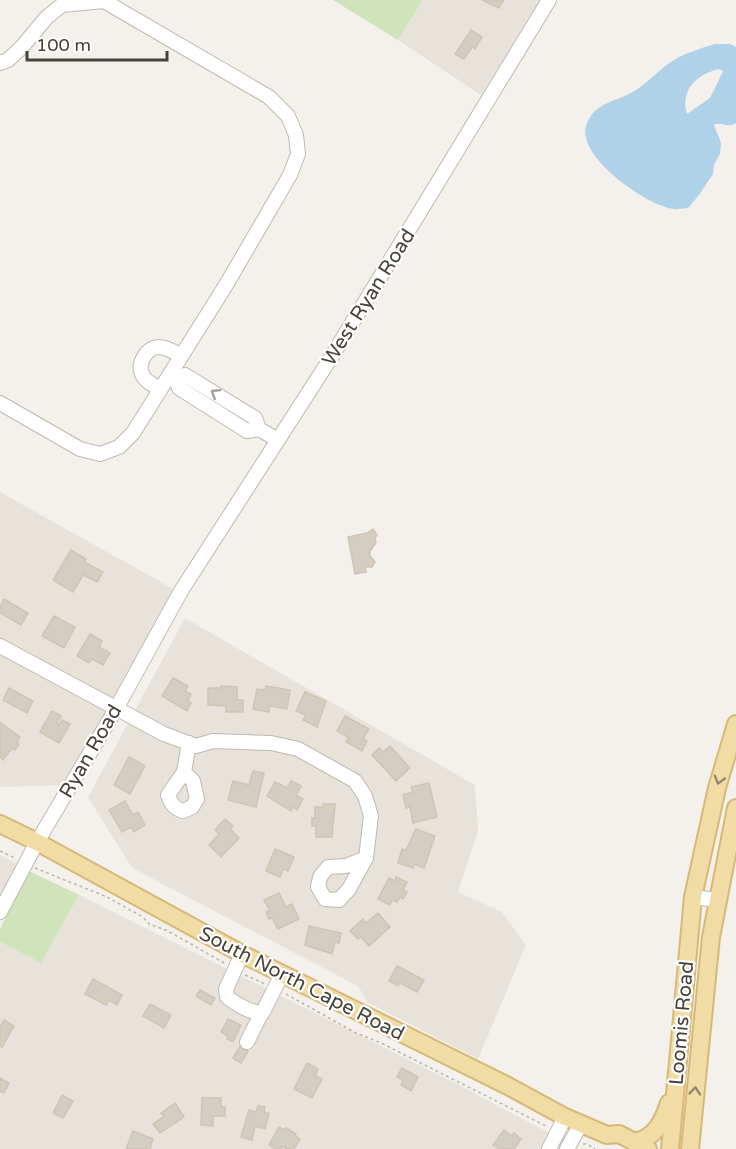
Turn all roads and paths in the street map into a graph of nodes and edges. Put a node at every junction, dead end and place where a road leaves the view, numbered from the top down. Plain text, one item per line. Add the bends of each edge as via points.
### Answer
1 (549, 0) edge
2 (0, 63) edge
3 (181, 356) junction
4 (173, 376) junction
5 (160, 389) junction
6 (0, 403) edge
7 (278, 440) junction
8 (181, 591) joint
9 (0, 646) edge
10 (116, 709) junction
11 (736, 724) edge
12 (189, 743) junction
13 (184, 772) dead end
14 (736, 808) edge
15 (0, 824) edge
16 (37, 842) junction
17 (0, 851) edge
18 (366, 858) dead end
19 (18, 860) dead end
20 (31, 866) dead end
21 (693, 897) junction
22 (717, 900) junction
23 (0, 912) edge
24 (242, 954) junction
25 (234, 970) junction
26 (278, 981) junction
27 (262, 1012) junction
28 (247, 1042) dead end
29 (675, 1085) junction
30 (565, 1117) junction
31 (581, 1124) junction
32 (550, 1128) dead end
33 (572, 1146) edge
34 (635, 1147) edge
35 (549, 1149) edge
36 (595, 1149) edge
37 (670, 1149) edge
38 (690, 1149) edge

1 - 7 street, West Ryan Road
2 - 3 street via 21,48 62,5 104,1 269,97 288,116 298,154 290,175
3 - 4 street
3 - 5 street via 156,346 141,361 146,380
4 - 5 street
4 - 7 street via 185,375 255,418 259,429
5 - 6 street via 133,433 119,447 100,454 80,449
7 - 8 street, West Ryan Road
8 - 10 street, Ryan Road
9 - 10 street
10 - 12 street
10 - 16 street, Ryan Road
11 -> 21 main road, Loomis Road via 717,788
12 - 13 street
12 - 18 street via 196,746 213,741 272,742 298,750 355,781 371,816
14 - 22 main road, Loomis Road
15 - 16 main road, South North Cape Road
16 - 23 street, Ryan Road
16 - 24 main road, South North Cape Road
17 - 19 path
20 - 25 path via 107,897
21 - 22 street
21 - 29 main road, Loomis Road
38 -> 22 main road, Loomis Road via 704,990
24 - 25 street
24 - 26 main road, South North Cape Road
25 - 26 path
25 - 27 street via 227,997
26 - 27 street
26 - 30 main road, South North Cape Road via 498,1080
26 - 32 path via 356,1033
27 - 28 street
29 - 34 main road via 654,1133
29 - 37 main road, Loomis Road
30 - 31 main road, South North Cape Road
30 - 35 street
31 - 33 street
31 - 34 main road, South North Cape Road via 607,1135 619,1134
33 - 36 path via 587,1144

